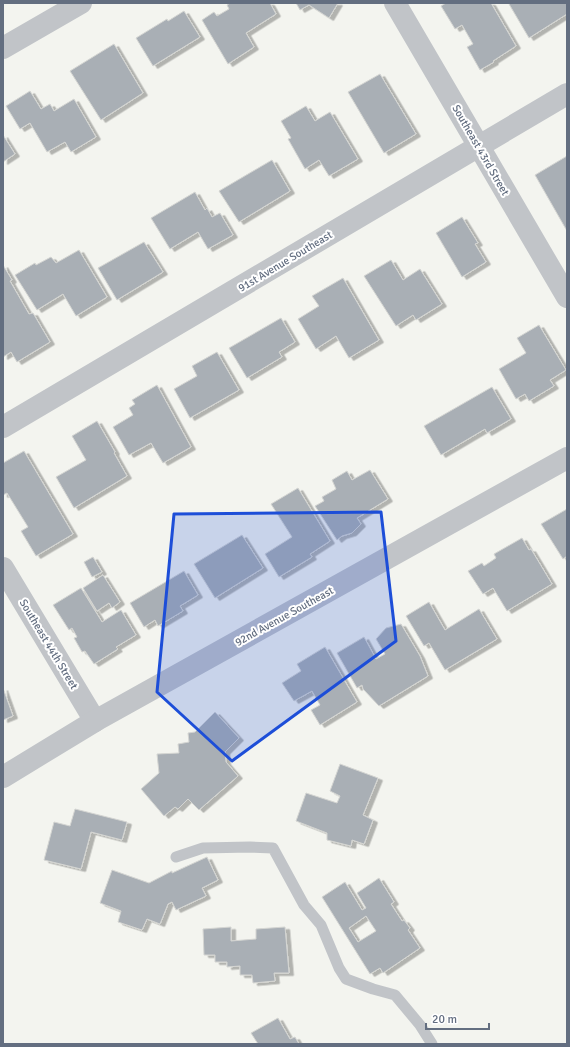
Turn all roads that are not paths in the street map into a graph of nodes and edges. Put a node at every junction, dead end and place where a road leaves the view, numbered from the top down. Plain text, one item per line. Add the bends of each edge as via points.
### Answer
1 (81, 3) edge
2 (395, 3) edge
3 (3, 48) edge
4 (567, 94) edge
5 (479, 147) junction
6 (567, 297) edge
7 (3, 427) edge
8 (567, 458) edge
9 (3, 568) edge
10 (95, 721) junction
11 (3, 777) edge
12 (176, 857) dead end
13 (432, 1044) edge

1 - 3 street
2 - 5 street, Southeast 43rd Street
4 - 5 street, 91st Avenue Southeast
5 - 6 street, Southeast 43rd Street
5 - 7 street, 91st Avenue Southeast
8 - 10 street, 92nd Avenue Southeast
9 - 10 street, Southeast 44th Street
10 - 11 street, 92nd Avenue Southeast
12 - 13 lane via 203,848 272,848 304,905 321,925 346,979 394,995 420,1025

